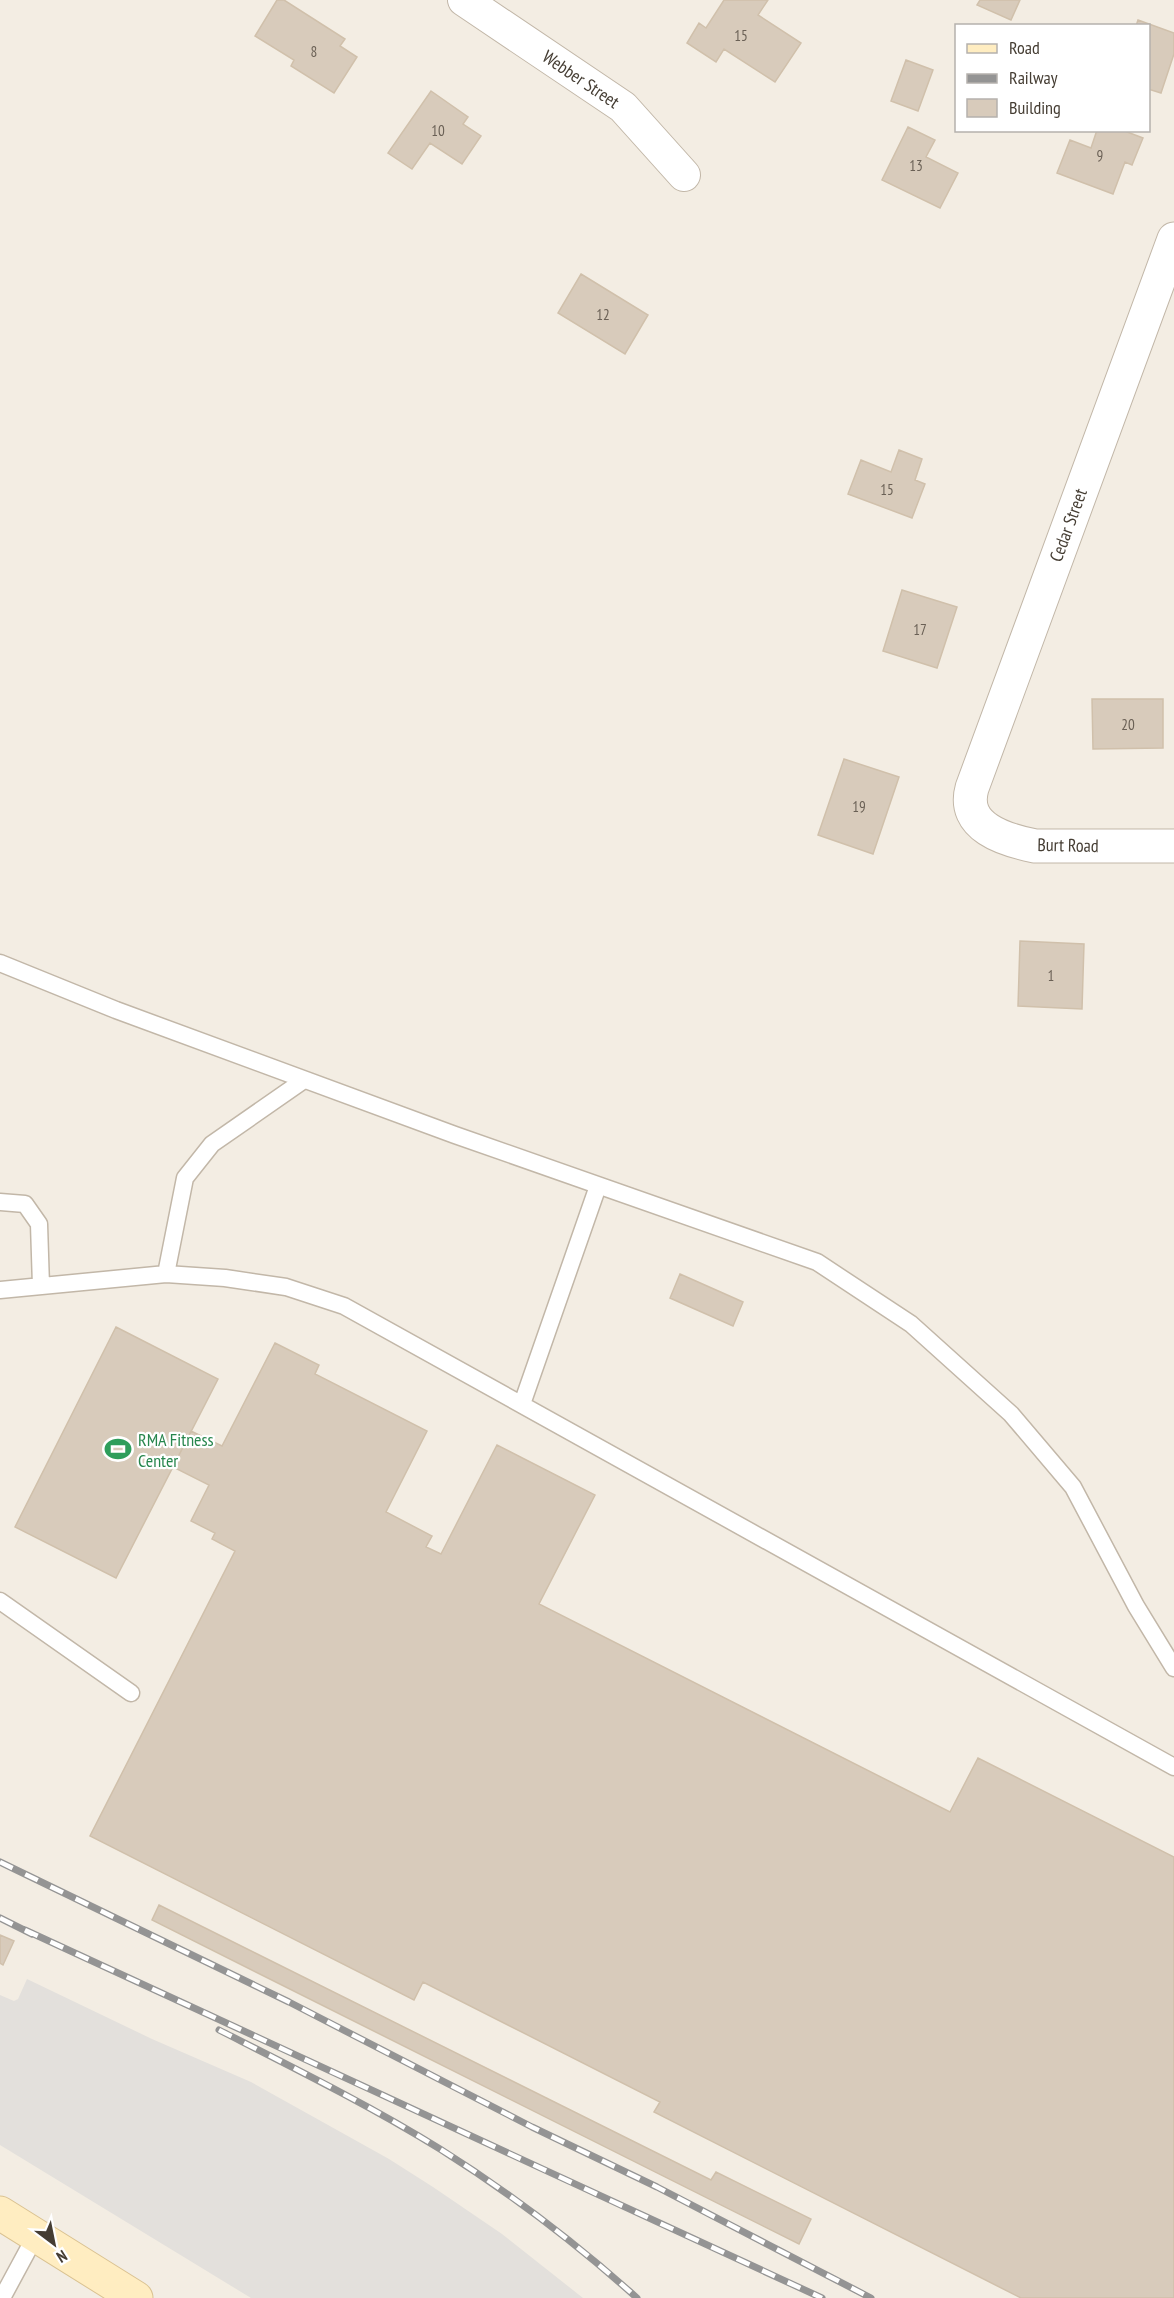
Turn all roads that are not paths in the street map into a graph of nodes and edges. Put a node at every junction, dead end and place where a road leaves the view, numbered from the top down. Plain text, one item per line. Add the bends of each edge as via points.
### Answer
1 (464, 0) edge
2 (684, 175) dead end
3 (1174, 239) edge
4 (972, 812) joint
5 (1174, 846) edge
6 (0, 963) edge
7 (304, 1080) junction
8 (598, 1186) junction
9 (0, 1202) edge
10 (166, 1274) junction
11 (41, 1286) junction
12 (0, 1290) edge
13 (522, 1404) junction
14 (0, 1601) edge
15 (1174, 1668) edge
16 (131, 1693) dead end
17 (1174, 1767) edge
18 (0, 2213) edge
19 (36, 2235) junction
20 (2, 2298) edge
21 (136, 2298) edge

1 - 2 street, Webber Street via 623,107
3 - 4 street, Cedar Street via 972,788
4 - 5 street, Burt Road via 984,826 1002,837 1035,846
6 - 7 lane
7 - 8 lane
7 - 10 lane via 212,1144 185,1178
8 - 13 lane
8 - 15 lane via 816,1262 911,1324 1011,1414 1073,1487
9 - 11 lane via 25,1204 39,1224
10 - 11 lane
10 - 13 lane via 286,1287 344,1305
11 - 12 lane
13 - 17 lane
14 - 16 lane
18 - 19 main road
19 - 20 lane
19 - 21 main road

